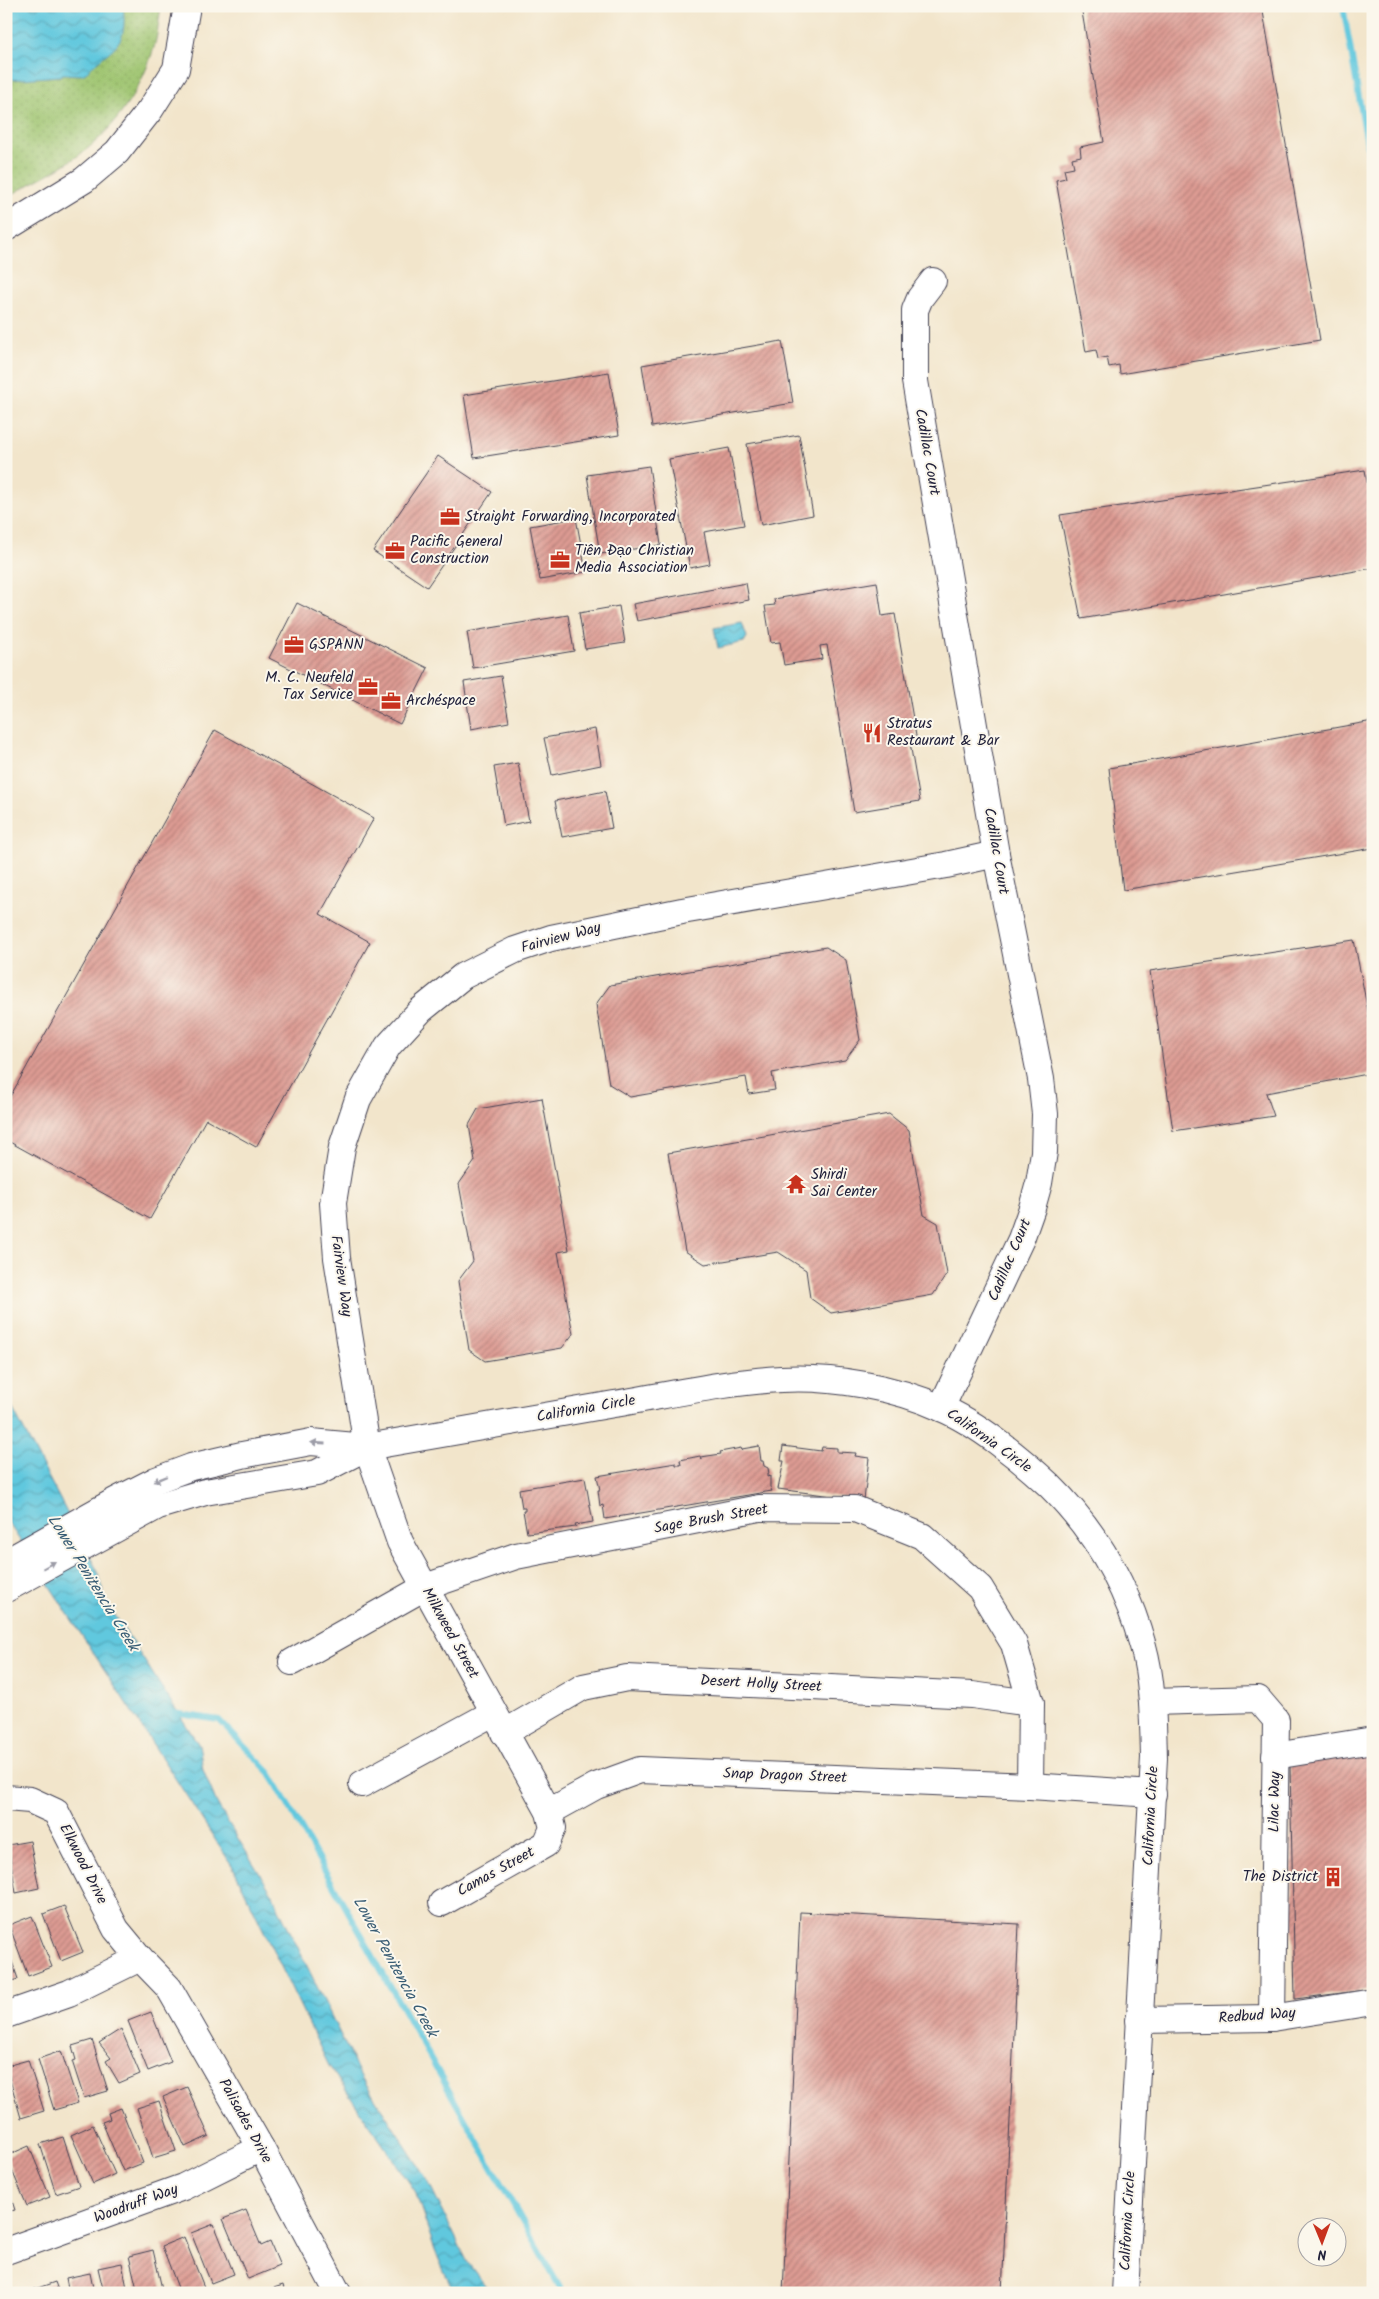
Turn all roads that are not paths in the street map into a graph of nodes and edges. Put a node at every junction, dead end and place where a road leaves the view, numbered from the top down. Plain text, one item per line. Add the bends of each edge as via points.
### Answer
1 (187, 6) edge
2 (6, 228) edge
3 (933, 280) dead end
4 (996, 854) junction
5 (941, 1408) junction
6 (367, 1447) junction
7 (113, 1515) junction
8 (6, 1562) edge
9 (425, 1587) junction
10 (6, 1589) edge
11 (292, 1662) dead end
12 (1152, 1702) junction
13 (1031, 1703) junction
14 (499, 1723) junction
15 (1373, 1740) edge
16 (1275, 1756) junction
17 (362, 1784) dead end
18 (1030, 1786) junction
19 (1153, 1794) junction
20 (6, 1798) edge
21 (549, 1812) junction
22 (442, 1903) dead end
23 (140, 1958) junction
24 (1373, 2002) edge
25 (6, 2015) edge
26 (1272, 2018) junction
27 (1140, 2020) junction
28 (261, 2148) junction
29 (6, 2251) edge
30 (338, 2293) edge
31 (1125, 2293) edge

1 - 2 street via 176,69 150,110 117,152 84,180
3 - 4 street, Cadillac Court via 915,310 914,381
4 - 5 street, Cadillac Court via 1042,1079 1044,1152 1039,1183 1021,1239
4 - 6 street, Fairview Way via 551,938 515,950 463,976 421,1010 388,1046 358,1099 342,1147 333,1203 336,1258
5 - 6 street, California Circle via 889,1391 838,1381 782,1379 711,1387
5 - 12 street, California Circle via 1026,1463 1067,1503 1100,1546 1124,1594 1143,1647
6 - 7 street, California Circle via 311,1442 191,1467 165,1477
6 - 9 street, Milkweed Street via 400,1542
7 - 8 street
10 -> 7 street
9 - 11 street, Sage Brush Street
9 - 13 street, Sage Brush Street via 516,1556 759,1508 855,1509 922,1536 980,1588 1014,1644
9 - 14 street, Milkweed Street
12 - 16 street, Lilac Way via 1258,1699 1276,1720
12 - 19 street, California Circle
13 - 14 street, Desert Holly Street via 972,1694 627,1678 583,1687
13 - 18 street, Sage Brush Street
14 - 17 street, Desert Holly Street
14 - 21 street, Milkweed Street
15 - 16 street
16 - 26 street, Lilac Way
18 - 19 street, Snap Dragon Street
18 - 21 street, Snap Dragon Street via 640,1770 596,1786
19 - 27 street, California Circle
20 - 23 street, Elkwood Drive via 30,1800 56,1812 116,1929
21 - 22 street, Camas Street via 553,1828 546,1844
23 - 25 street via 69,1993
23 - 28 street, Palisades Drive via 169,1988
24 - 26 street, Redbud Way
26 - 27 street, Redbud Way
27 - 31 street, California Circle
28 - 29 street, Woodruff Way via 183,2186
28 - 30 street, Palisades Drive

